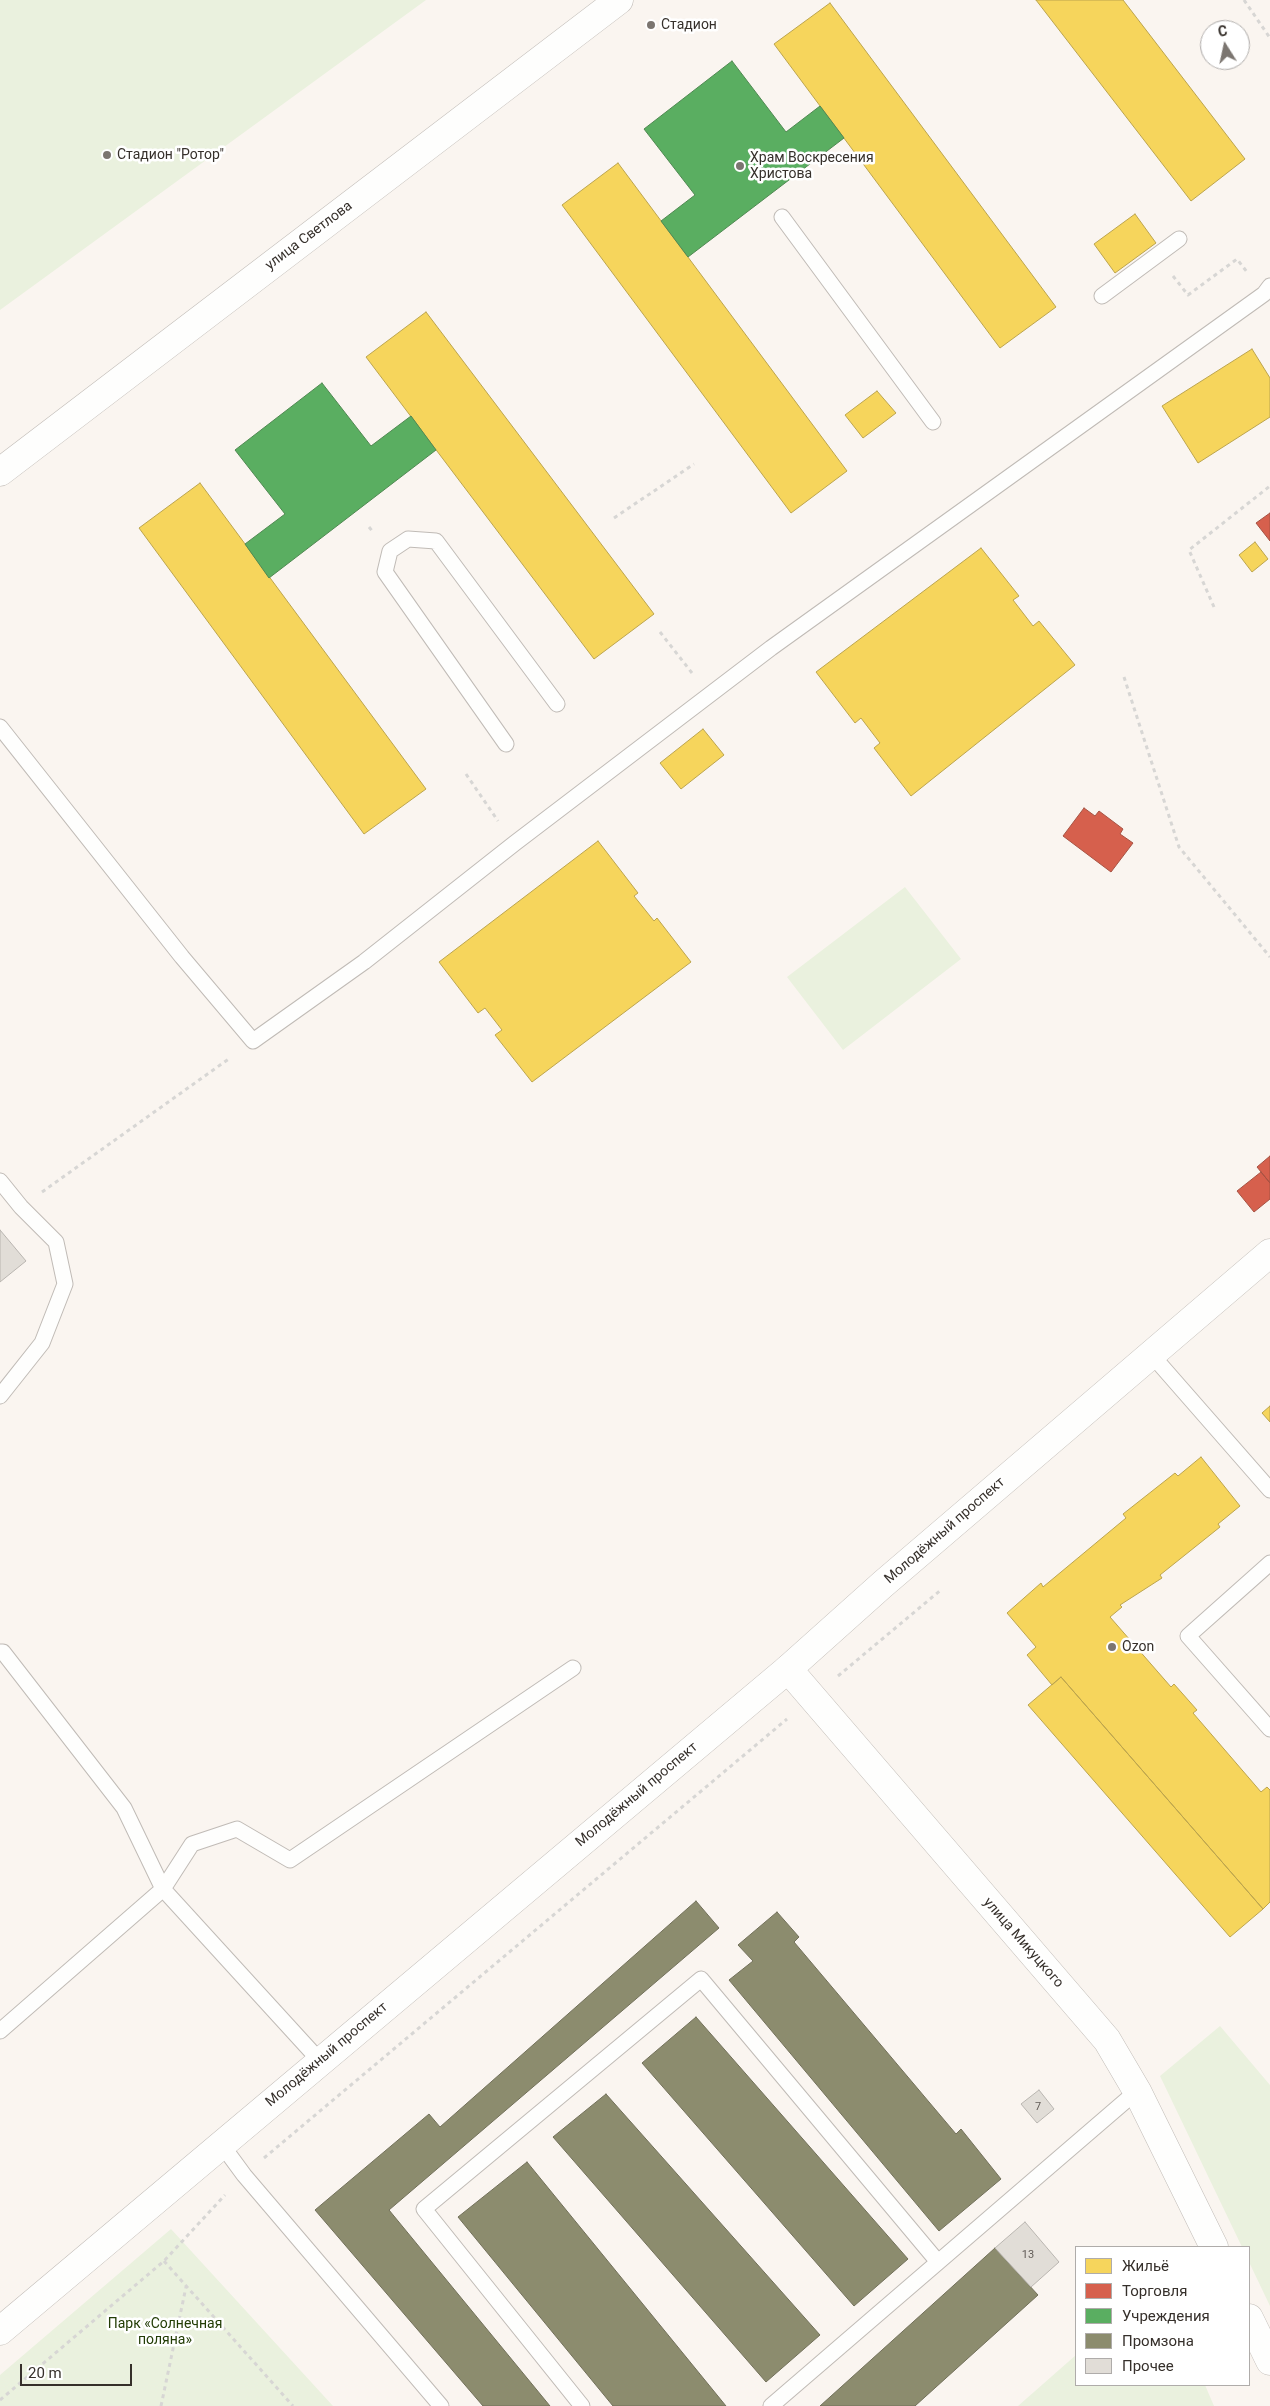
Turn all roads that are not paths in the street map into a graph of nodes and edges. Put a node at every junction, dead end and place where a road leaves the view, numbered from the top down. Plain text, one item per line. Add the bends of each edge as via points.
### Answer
1 (619, 0) edge
2 (782, 217) dead end
3 (1179, 238) dead end
4 (1268, 295) edge
5 (1102, 296) dead end
6 (934, 422) dead end
7 (0, 472) edge
8 (557, 704) dead end
9 (0, 728) edge
10 (506, 744) dead end
11 (0, 1181) edge
12 (1270, 1253) edge
13 (1151, 1354) junction
14 (0, 1396) edge
15 (1270, 1490) edge
16 (1270, 1563) edge
17 (1, 1651) edge
18 (573, 1668) dead end
19 (788, 1668) junction
20 (1270, 1728) edge
21 (164, 1889) junction
22 (0, 2031) edge
23 (320, 2061) junction
24 (1137, 2092) junction
25 (222, 2144) junction
26 (1214, 2246) edge
27 (938, 2262) junction
28 (1250, 2320) edge
29 (0, 2331) edge
30 (1270, 2362) edge
31 (441, 2406) edge
32 (582, 2406) edge
33 (771, 2406) edge

1 - 7 street, улица Светлова
2 - 6 lane
3 - 5 lane
4 - 9 lane via 708,695 364,962 253,1041
8 - 10 lane via 436,540 408,539 390,551 385,572
11 - 14 lane via 56,1242 65,1284 42,1343
12 - 13 street, Молодёжный проспект
13 - 15 lane
13 - 19 street, Молодёжный проспект
16 - 20 lane via 1188,1636
17 - 21 lane via 124,1808
18 - 21 lane via 290,1860 237,1829 192,1844
19 - 23 street, Молодёжный проспект
19 - 24 street, улица Микуцкого via 1107,2040
21 - 22 lane
21 - 23 lane
23 - 25 street, Молодёжный проспект
24 - 26 street, улица Микуцкого
24 - 27 lane
25 - 29 street, Молодёжный проспект
25 - 31 lane via 244,2175
27 - 32 lane via 701,1979 424,2210
27 - 33 lane
28 - 30 street

